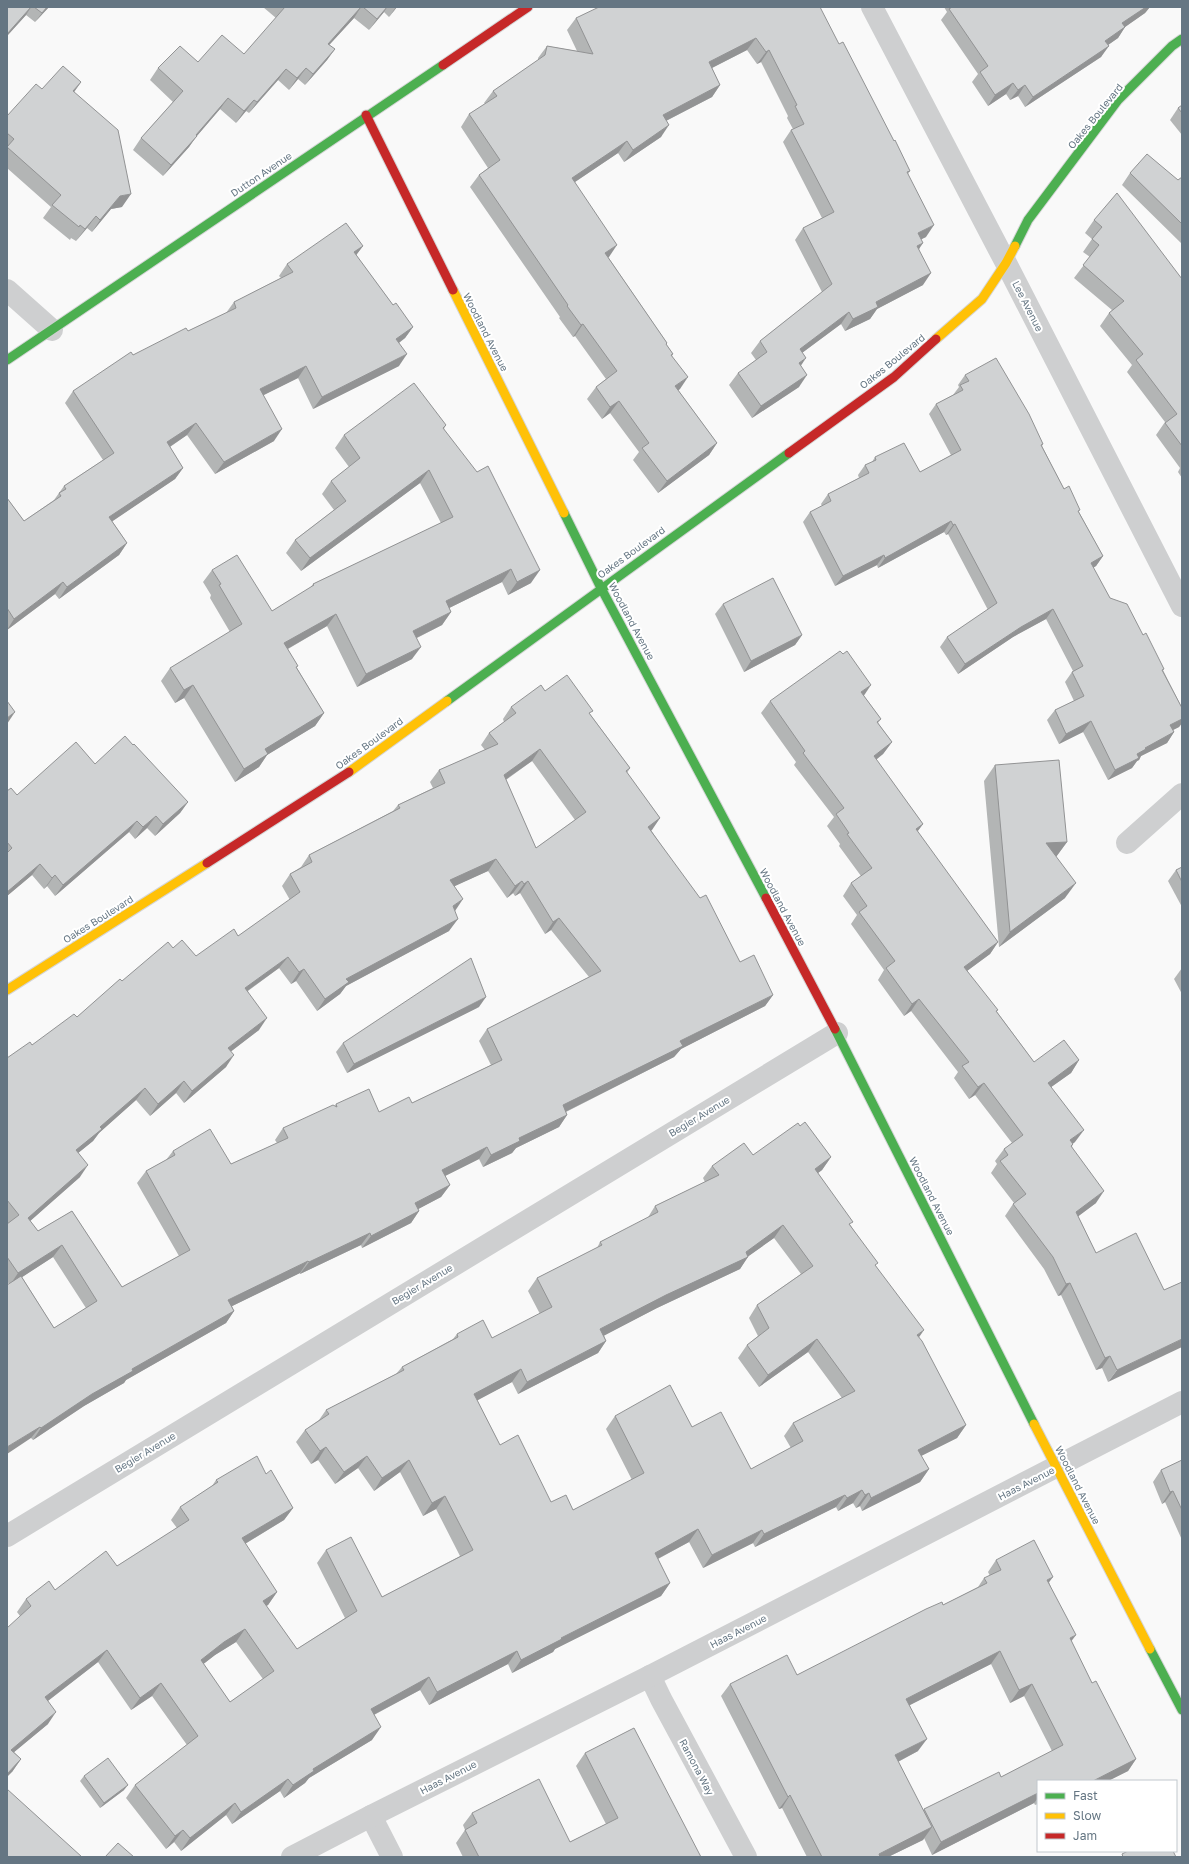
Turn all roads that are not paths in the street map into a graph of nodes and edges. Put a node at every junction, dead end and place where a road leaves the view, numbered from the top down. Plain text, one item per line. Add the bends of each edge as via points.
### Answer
1 (528, 7) edge
2 (872, 7) edge
3 (1182, 40) edge
4 (366, 116) junction
5 (1006, 263) junction
6 (7, 290) edge
7 (52, 330) junction
8 (7, 360) edge
9 (601, 588) junction
10 (1182, 606) edge
11 (1182, 794) edge
12 (1127, 842) dead end
13 (7, 990) edge
14 (837, 1033) junction
15 (1182, 1402) edge
16 (1056, 1467) junction
17 (7, 1536) edge
18 (650, 1676) junction
19 (1182, 1710) edge
20 (371, 1816) junction
21 (292, 1857) edge
22 (392, 1857) edge
23 (746, 1857) edge

1 - 4 street, Dutton Avenue
2 - 5 street, Lee Avenue
3 - 5 street, Oakes Boulevard via 1172,46 1118,100 1028,220
4 - 7 street, Dutton Avenue
4 - 9 street, Woodland Avenue
5 - 9 street, Oakes Boulevard via 982,299 894,377
5 - 10 street, Lee Avenue
6 - 7 street
7 - 8 street, Dutton Avenue
9 - 13 street, Oakes Boulevard via 349,772
9 - 14 street, Woodland Avenue
11 - 12 street
14 - 16 street, Woodland Avenue
14 - 17 street, Begier Avenue
15 - 16 street, Haas Avenue
16 - 18 street, Haas Avenue
16 - 19 street, Woodland Avenue
18 - 20 street, Haas Avenue
18 - 23 street, Ramona Way
20 - 21 street, Haas Avenue
20 - 22 street

